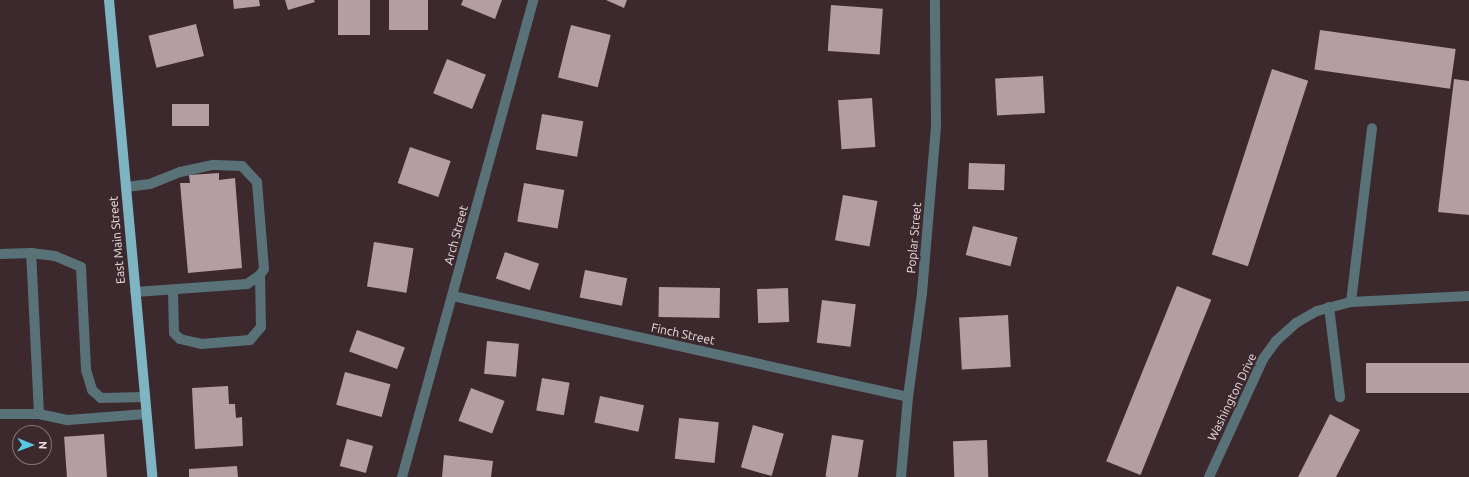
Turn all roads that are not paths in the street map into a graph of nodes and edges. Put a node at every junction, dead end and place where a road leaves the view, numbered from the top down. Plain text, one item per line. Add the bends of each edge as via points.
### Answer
1 (109, 0) edge
2 (533, 0) edge
3 (935, 0) edge
4 (1372, 128) dead end
5 (126, 187) junction
6 (31, 253) junction
7 (0, 254) edge
8 (260, 275) junction
9 (173, 290) junction
10 (135, 292) junction
11 (453, 296) junction
12 (1469, 296) edge
13 (1351, 302) junction
14 (1329, 307) junction
15 (145, 397) junction
16 (908, 397) junction
17 (1340, 397) dead end
18 (0, 414) edge
19 (39, 414) junction
20 (146, 414) junction
21 (152, 477) edge
22 (402, 477) edge
23 (901, 477) edge
24 (1209, 477) edge

1 - 5 main road, East Main Street
2 - 11 street, Arch Street
3 - 16 street, Poplar Street via 936,127 922,293
4 - 13 street
5 - 8 street via 150,184 180,172 214,165 247,168 257,182 264,269
5 - 10 main road, East Main Street
6 - 7 street
6 - 15 street via 55,256 81,267 86,370 92,390 101,398
6 - 19 street
8 - 9 street via 247,284
8 - 9 street via 261,327 250,340 201,344 180,339 174,333
9 - 10 street
10 - 15 main road, East Main Street
11 - 16 street, Finch Street
11 - 22 street, Arch Street
12 - 13 street, Washington Drive
13 - 14 street, Washington Drive
14 - 17 street
14 - 24 street, Washington Drive via 1296,323 1276,341 1264,359
15 - 20 main road, East Main Street
16 - 23 street, Poplar Street
18 - 19 street
19 - 20 street via 68,420
20 - 21 main road, East Main Street

